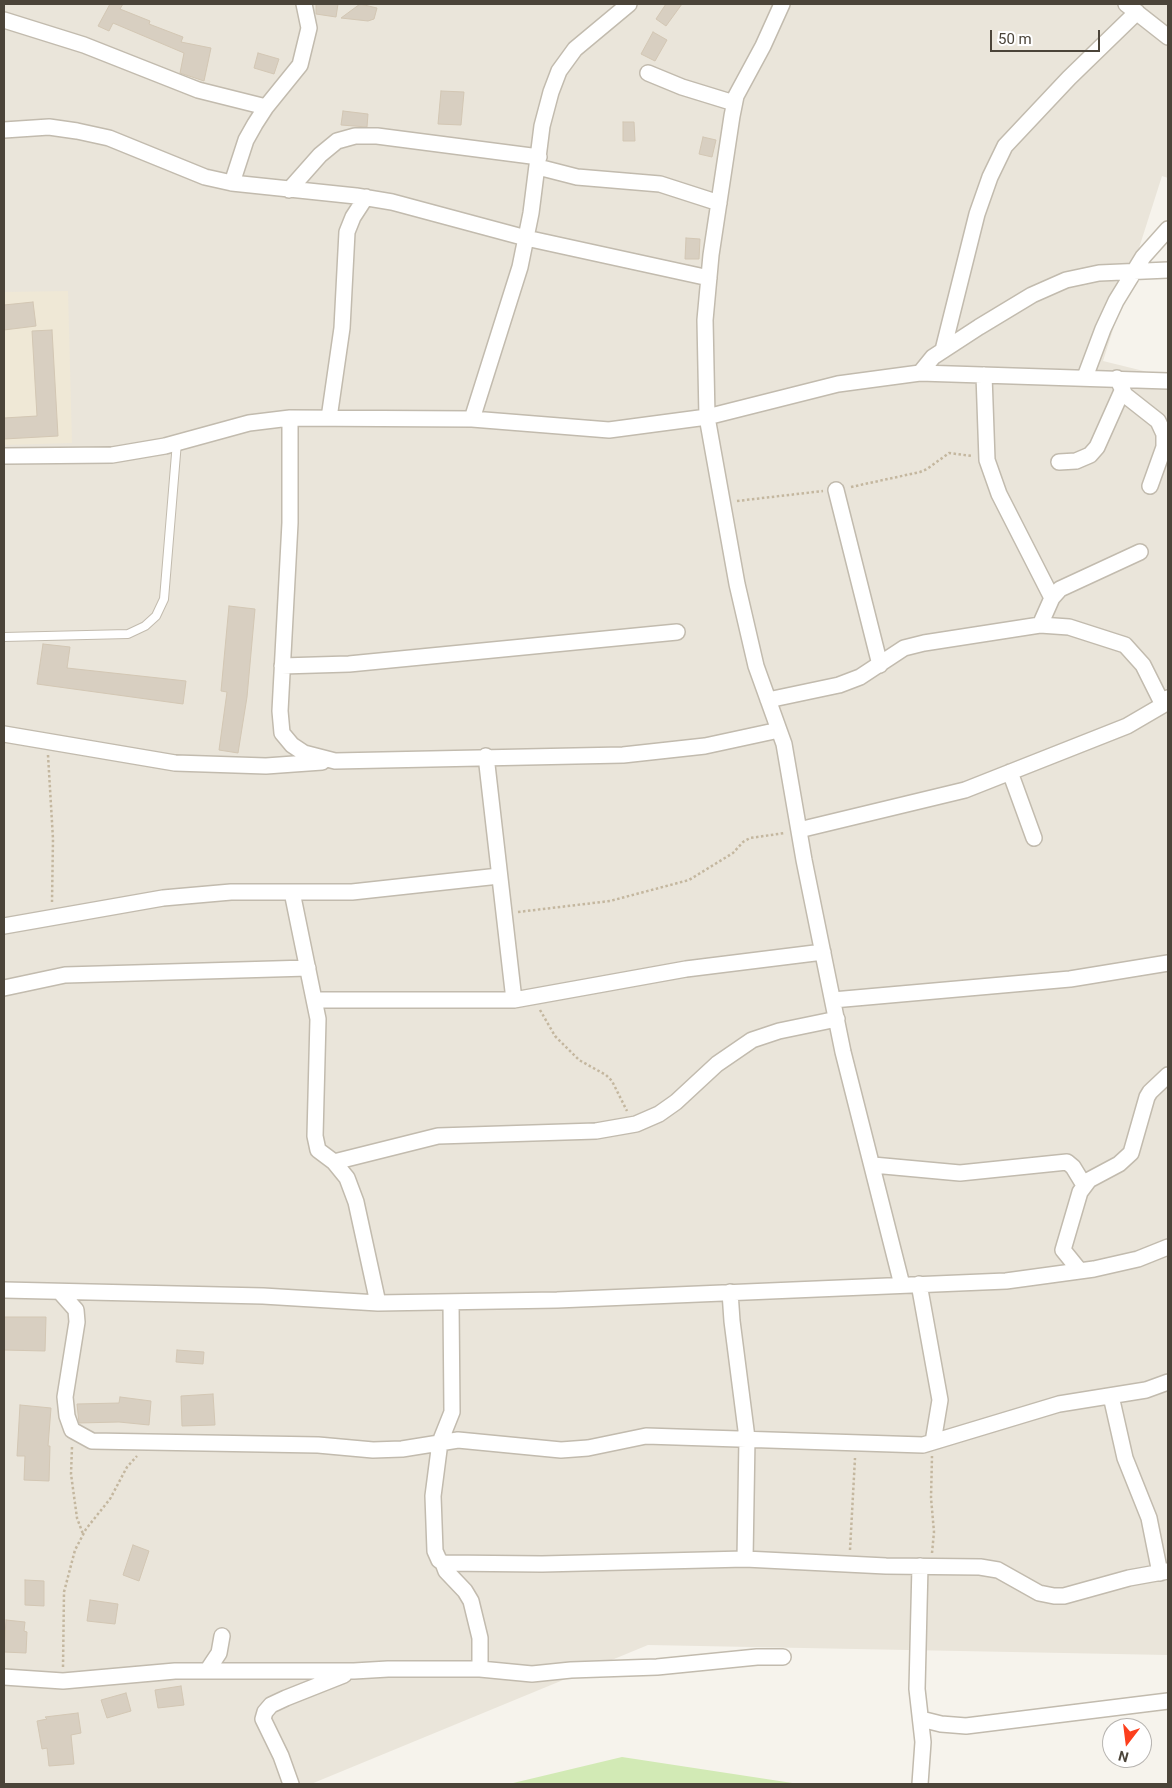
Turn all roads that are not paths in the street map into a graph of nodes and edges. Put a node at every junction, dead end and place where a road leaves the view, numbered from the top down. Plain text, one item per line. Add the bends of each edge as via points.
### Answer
1 (304, 4) edge
2 (629, 4) edge
3 (782, 4) edge
4 (1134, 7) edge
5 (4, 20) edge
6 (1168, 37) edge
7 (648, 73) dead end
8 (734, 103) junction
9 (266, 107) junction
10 (4, 130) edge
11 (538, 162) junction
12 (232, 184) junction
13 (289, 190) junction
14 (366, 198) junction
15 (719, 203) junction
16 (1168, 229) edge
17 (526, 238) junction
18 (1168, 270) edge
19 (1135, 271) junction
20 (709, 278) junction
21 (943, 350) junction
22 (920, 373) junction
23 (984, 375) junction
24 (1085, 377) junction
25 (1168, 381) edge
26 (1120, 384) junction
27 (707, 417) junction
28 (290, 418) junction
29 (329, 418) junction
30 (472, 419) junction
31 (177, 442) junction
32 (4, 456) edge
33 (1059, 462) dead end
34 (1150, 486) dead end
35 (836, 490) road end
36 (1140, 552) dead end
37 (1052, 598) junction
38 (1040, 625) junction
39 (677, 632) dead end
40 (4, 637) edge
41 (880, 665) junction
42 (282, 666) junction
43 (768, 700) junction
44 (1165, 701) edge
45 (779, 730) junction
46 (4, 734) edge
47 (486, 756) junction
48 (335, 761) junction
49 (1010, 772) junction
50 (799, 830) junction
51 (1034, 838) dead end
52 (500, 876) junction
53 (292, 892) junction
54 (4, 926) edge
55 (823, 952) junction
56 (1168, 963) edge
57 (308, 968) junction
58 (4, 988) edge
59 (314, 1000) junction
60 (514, 1000) junction
61 (833, 1000) junction
62 (837, 1019) junction
63 (1168, 1075) edge
64 (334, 1162) junction
65 (873, 1165) junction
66 (1084, 1185) junction
67 (1168, 1247) edge
68 (1080, 1271) junction
69 (919, 1284) junction
70 (902, 1285) junction
71 (4, 1290) edge
72 (60, 1292) junction
73 (730, 1292) junction
74 (451, 1302) junction
75 (378, 1303) junction
76 (1168, 1382) edge
77 (1111, 1396) junction
78 (747, 1438) junction
79 (440, 1442) junction
80 (933, 1442) junction
81 (745, 1559) junction
82 (443, 1563) junction
83 (924, 1566) junction
84 (1164, 1572) edge
85 (222, 1636) dead end
86 (783, 1657) dead end
87 (480, 1669) junction
88 (206, 1671) junction
89 (354, 1671) junction
90 (4, 1676) edge
91 (1168, 1701) edge
92 (921, 1719) junction
93 (291, 1784) edge
94 (920, 1784) edge

1 - 9 street via 309,28 300,65
2 - 11 street via 575,49 559,71 542,126
3 - 8 street
4 - 6 street
4 - 21 street via 1005,146 977,214
5 - 9 street via 67,39 198,90
7 - 8 street
8 - 15 street
9 - 12 street via 246,140
10 - 12 street via 49,127 109,138 204,177
11 - 13 street via 376,136 355,136 338,141 326,150
11 - 15 street via 577,177 660,184
11 - 17 street
12 - 13 street
13 - 14 street
14 - 17 street via 425,210
14 - 29 street via 347,232 342,328
15 - 20 street
16 - 19 street
17 - 20 street
17 - 30 street via 520,267
18 - 19 street
19 - 21 street via 1099,273 1066,280 1032,295
19 - 24 street via 1107,321
20 - 27 street via 705,320
21 - 22 street
22 - 23 street
22 - 27 street via 838,384
23 - 24 street
23 - 37 street via 987,460 999,494
24 - 26 street
25 - 26 street
26 - 33 street via 1097,447 1090,455 1076,461
26 - 34 street via 1133,404 1158,421 1164,434 1164,447
27 - 30 street via 609,430
27 - 43 street via 737,584
28 - 29 street
28 - 31 street via 249,423
28 - 42 street via 290,522
29 - 30 street
31 - 32 street via 112,455
31 - 40 lane via 164,599 156,616 128,634
35 - 41 street
36 - 37 street via 1079,579 1060,589
37 - 38 street
38 - 41 street via 904,648
38 - 44 street via 1069,627 1124,645 1143,665
39 - 42 street via 349,664
41 - 43 street via 838,685
42 - 48 street via 282,733 304,753
43 - 45 street
44 - 49 street via 1127,726
45 - 47 street via 705,746 623,754
45 - 50 street
46 - 48 street via 175,764 266,766
47 - 48 street
47 - 52 street
49 - 50 street via 965,790
49 - 51 street
50 - 55 street
52 - 53 street via 352,892
52 - 60 street
53 - 54 street via 231,892 162,898
53 - 57 street
55 - 60 street via 686,969
55 - 61 street
56 - 61 street via 1070,979
57 - 58 street via 65,975
57 - 59 street
59 - 60 street
59 - 64 street via 318,1019 315,1136 318,1150
61 - 62 street
62 - 64 street via 752,1040 717,1064 659,1114 631,1124 556,1134 438,1136
62 - 65 street
63 - 66 street via 1150,1092 1136,1143 1127,1159
64 - 75 street via 347,1178 356,1202
65 - 66 street via 960,1173 1067,1162
65 - 70 street
66 - 68 street via 1063,1250
67 - 68 street via 1138,1259
68 - 69 street via 1006,1281
69 - 70 street
69 - 80 street via 940,1400
70 - 73 street
71 - 72 street
72 - 75 street via 263,1296
72 - 79 street via 76,1310 77,1322 65,1397 67,1416 72,1430 92,1441 318,1445 373,1450
73 - 74 street
73 - 78 street
74 - 75 street
74 - 79 street via 453,1406
76 - 77 street via 1146,1390
77 - 80 street via 1059,1404
77 - 84 street via 1125,1458 1149,1518
78 - 79 street via 646,1436 561,1450 492,1442
78 - 80 street via 904,1446
78 - 81 street
79 - 82 street via 433,1496 435,1551
81 - 82 street
81 - 83 street
82 - 87 street via 471,1601 480,1638
83 - 84 street via 990,1568 1039,1593 1054,1596
83 - 92 street via 917,1689
85 - 88 street via 219,1654
86 - 87 street via 532,1674
87 - 89 street
88 - 89 street
88 - 90 street via 62,1682
89 - 93 street via 286,1698 265,1712 264,1719
91 - 92 street via 966,1726
92 - 94 street

